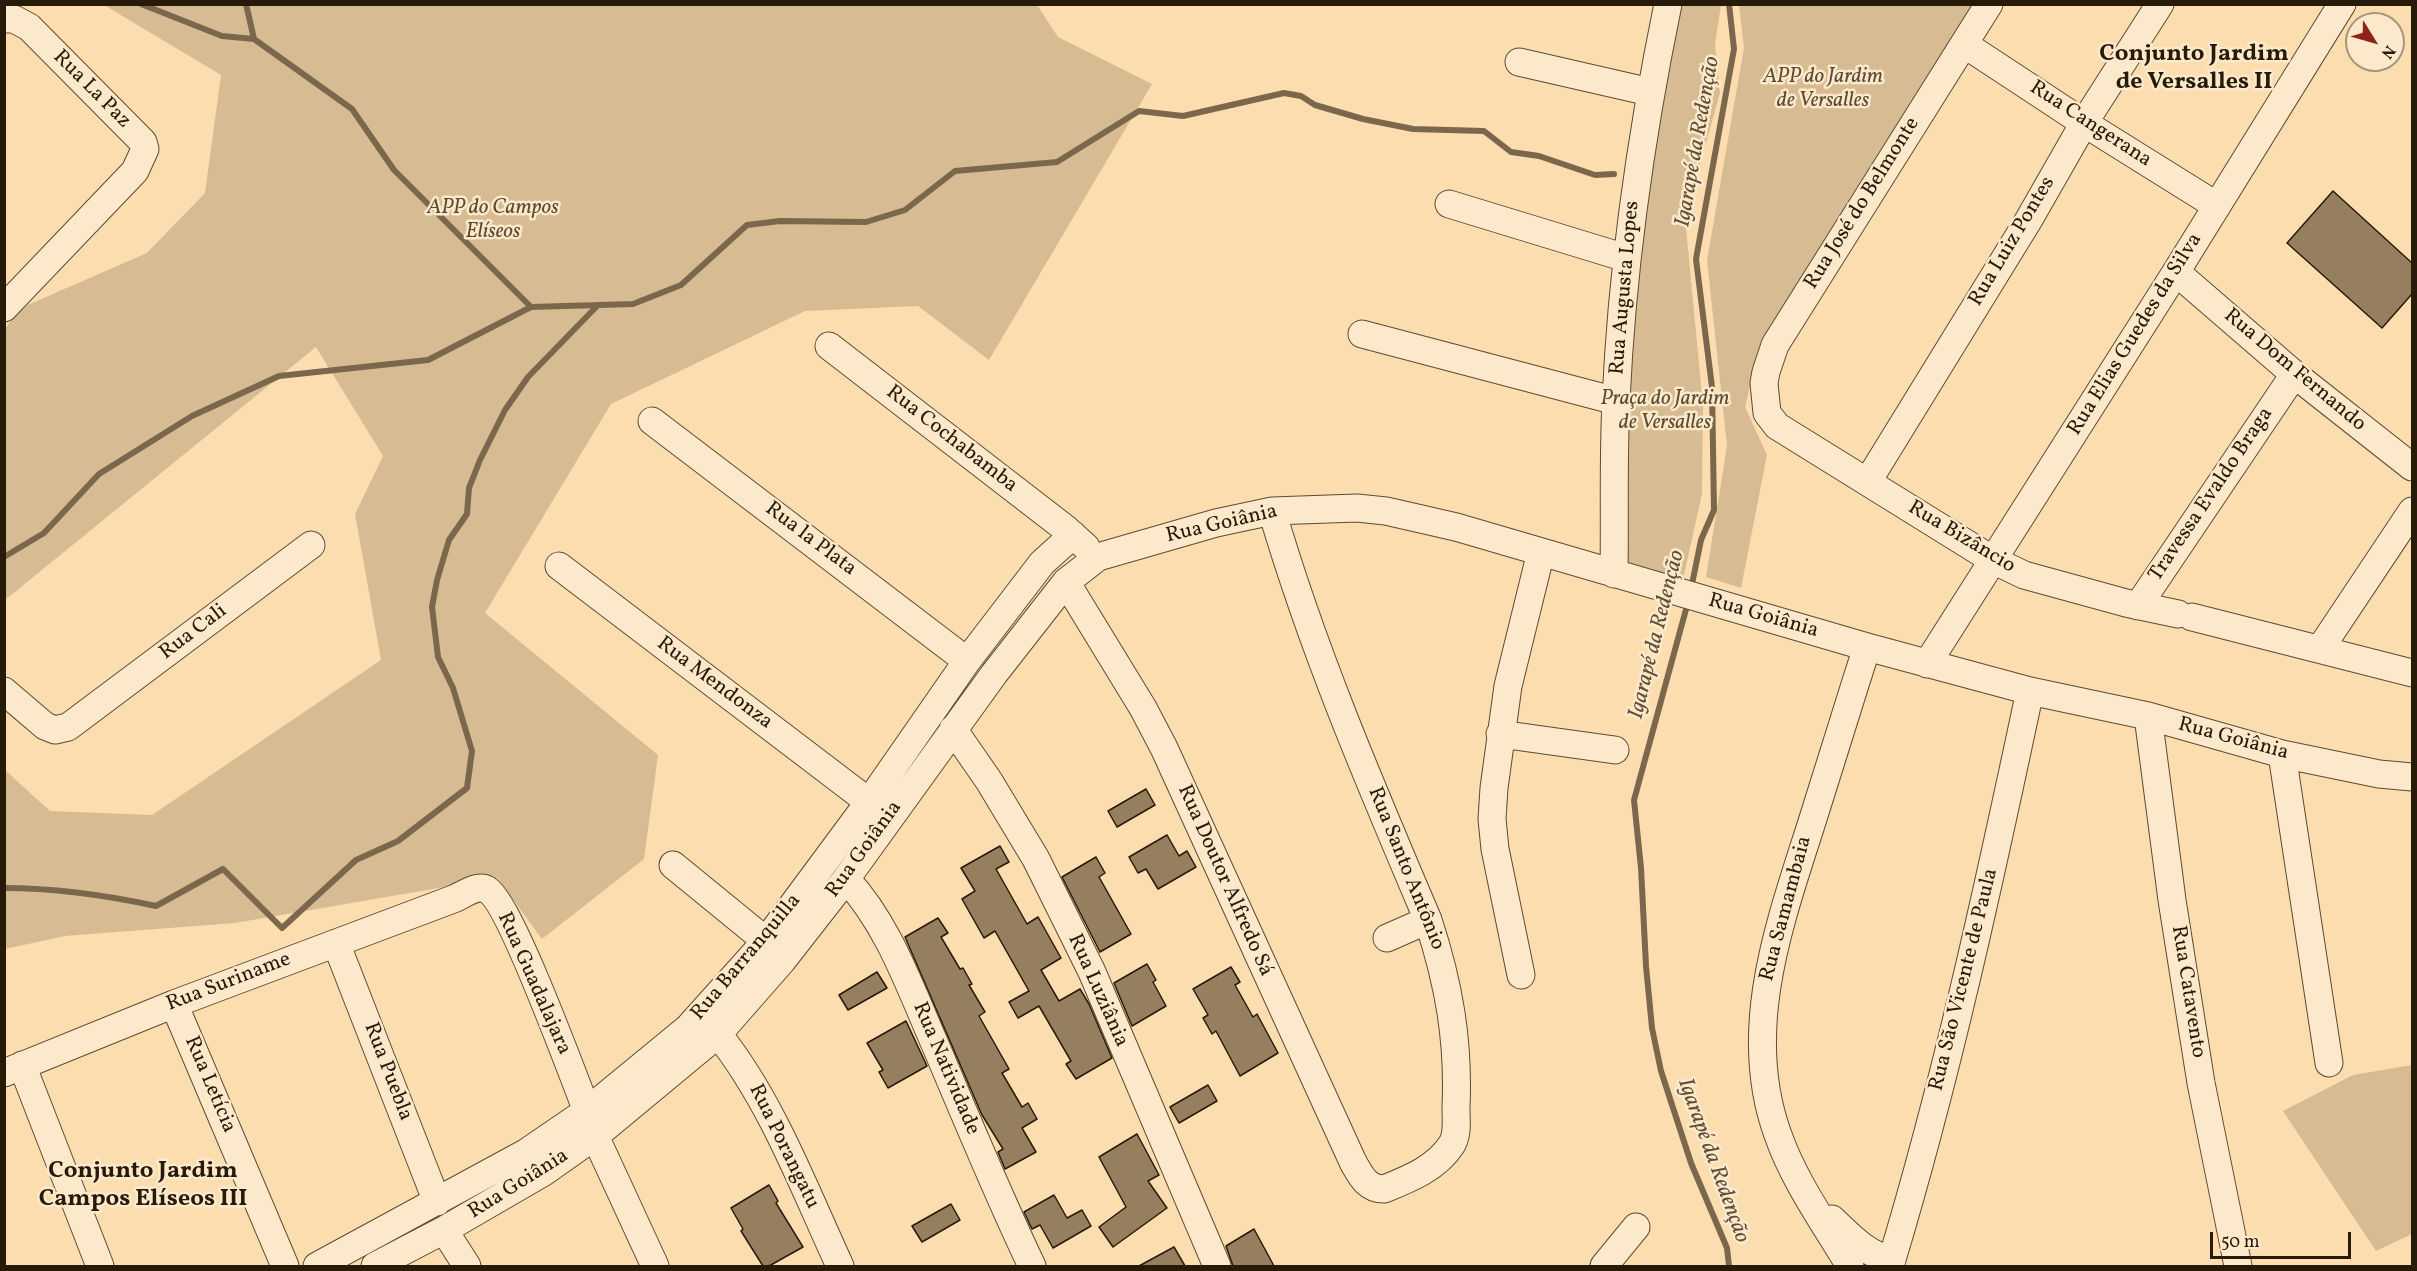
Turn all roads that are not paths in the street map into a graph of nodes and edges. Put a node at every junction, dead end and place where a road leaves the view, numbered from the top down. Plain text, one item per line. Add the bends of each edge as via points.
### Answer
1 (1668, 4) edge
2 (1989, 4) edge
3 (2160, 4) edge
4 (2342, 4) edge
5 (4, 19) edge
6 (1964, 44) junction
7 (1520, 62) dead end
8 (1650, 92) junction
9 (2084, 123) junction
10 (1449, 204) dead end
11 (2217, 206) junction
12 (1626, 258) junction
13 (2176, 272) junction
14 (4, 308) edge
15 (1362, 334) dead end
16 (829, 346) dead end
17 (2287, 385) dead end
18 (1616, 401) junction
19 (1767, 413) joint
20 (652, 421) dead end
21 (2412, 467) edge
22 (1868, 481) junction
23 (1272, 511) junction
24 (2412, 511) edge
25 (1073, 535) junction
26 (311, 545) dead end
27 (1541, 552) junction
28 (1098, 557) junction
29 (1993, 560) junction
30 (559, 566) dead end
31 (1614, 574) junction
32 (1066, 582) junction
33 (2138, 606) junction
34 (1867, 647) junction
35 (2320, 649) junction
36 (968, 661) junction
37 (1927, 664) junction
38 (2412, 673) edge
39 (4, 691) edge
40 (2030, 692) junction
41 (2148, 716) junction
42 (953, 729) junction
43 (1500, 734) junction
44 (1615, 750) dead end
45 (2282, 754) junction
46 (2412, 777) edge
47 (869, 802) junction
48 (673, 865) dead end
49 (846, 879) junction
50 (456, 898) joint
51 (1428, 920) junction
52 (1387, 938) dead end
53 (766, 941) junction
54 (336, 943) junction
55 (1521, 975) dead end
56 (174, 1004) junction
57 (704, 1036) junction
58 (2330, 1063) dead end
59 (13, 1069) edge
60 (591, 1124) junction
61 (1370, 1186) joint
62 (1811, 1200) junction
63 (437, 1202) junction
64 (1636, 1227) dead end
65 (444, 1230) junction
66 (1891, 1263) edge
67 (100, 1266) edge
68 (285, 1266) edge
69 (317, 1266) edge
70 (375, 1266) edge
71 (466, 1266) edge
72 (655, 1266) edge
73 (840, 1266) edge
74 (1032, 1266) edge
75 (1216, 1266) edge
76 (1604, 1266) edge
77 (1850, 1266) edge
78 (2238, 1266) edge

1 - 8 street, Rua Augusta Lopes
2 - 6 street, Rua José do Belmonte
3 - 9 street, Rua Luiz Pontes
4 - 11 street, Rua Elias Guedes da Silva
5 - 14 street, Rua La Paz via 14,19 29,27 143,142 145,149 140,163
6 - 9 street, Rua Cangerana
6 - 19 street, Rua José do Belmonte via 1775,345 1766,372
7 - 8 street
8 - 12 street, Rua Augusta Lopes
9 - 11 street, Rua Cangerana
9 - 22 street, Rua Luiz Pontes
10 - 12 street
11 - 13 street, Rua Elias Guedes da Silva
12 - 18 street, Rua Augusta Lopes
13 - 21 street, Rua Dom Fernando via 2294,374
13 - 29 street, Rua Elias Guedes da Silva
15 - 18 street
16 - 25 street, Rua Cochabamba
17 - 33 street, Travessa Evaldo Braga
18 - 31 street, Rua Augusta Lopes
19 - 22 street, Rua Bizâncio via 1785,431
20 - 36 street, Rua la Plata
22 - 29 street, Rua Bizâncio
23 - 27 street, Rua Goiânia via 1374,509 1456,527
23 - 28 street, Rua Goiânia via 1191,529
23 - 51 street, Rua Santo Antônio via 1312,636
24 - 35 street
25 - 28 street, Rua Cochabamba
25 - 36 street, Rua Barranquilla via 1042,563
26 - 39 street, Rua Cali via 68,727 55,730 45,726
27 - 31 street, Rua Goiânia
27 - 43 street
28 - 32 street, Rua Goiânia
29 - 33 street, Rua Bizâncio via 2024,575
29 - 37 street, Rua Elias Guedes da Silva
30 - 47 street, Rua Mendonza
31 - 34 street, Rua Goiânia
32 - 42 street, Rua Goiânia
32 - 61 street, Rua Doutor Alfredo Sá via 1164,748 1348,1152
33 - 35 street, Rua Bizâncio
34 - 37 street, Rua Goiânia
34 - 62 street, Rua Samambaia via 1777,931 1763,1002 1764,1072 1772,1115 1785,1152
35 - 38 street, Rua Bizâncio
36 - 47 street, Rua Barranquilla
37 - 40 street, Rua Goiânia
40 - 41 street, Rua Goiânia
40 - 66 street, Rua São Vicente de Paula via 1977,933
41 - 45 street, Rua Goiânia
41 - 78 street, Rua Catavento via 2199,1072
42 - 49 street, Rua Goiânia
42 - 75 street, Rua Luziânia via 1036,859 1092,972
43 - 44 street
43 - 55 street via 1492,819
45 - 46 street, Rua Goiânia
45 - 58 street
47 - 53 street, Rua Barranquilla
48 - 53 street
49 - 57 street, Rua Goiânia via 782,960
49 - 74 street, Rua Natividade via 876,916 905,974
50 - 54 street, Rua Suriname
50 - 60 street, Rua Guadalajara via 485,888 507,918
51 - 52 street
51 - 61 street, Rua Santo Antônio via 1451,1003 1457,1054 1455,1136 1444,1155 1424,1170 1384,1189
53 - 57 street, Rua Barranquilla
54 - 56 street, Rua Suriname
54 - 63 street, Rua Puebla
56 - 59 street, Rua Suriname
56 - 68 street, Rua Letícia
57 - 60 street, Rua Goiânia
57 - 73 street, Rua Porangatu via 733,1053 762,1100
59 - 67 street
60 - 63 street via 527,1152
60 - 65 street, Rua Goiânia via 544,1172
60 - 72 street
62 - 66 street via 1863,1247
62 - 77 street, Rua Samambaia
63 - 69 street
64 - 76 street
65 - 70 street, Rua Goiânia
65 - 71 street

